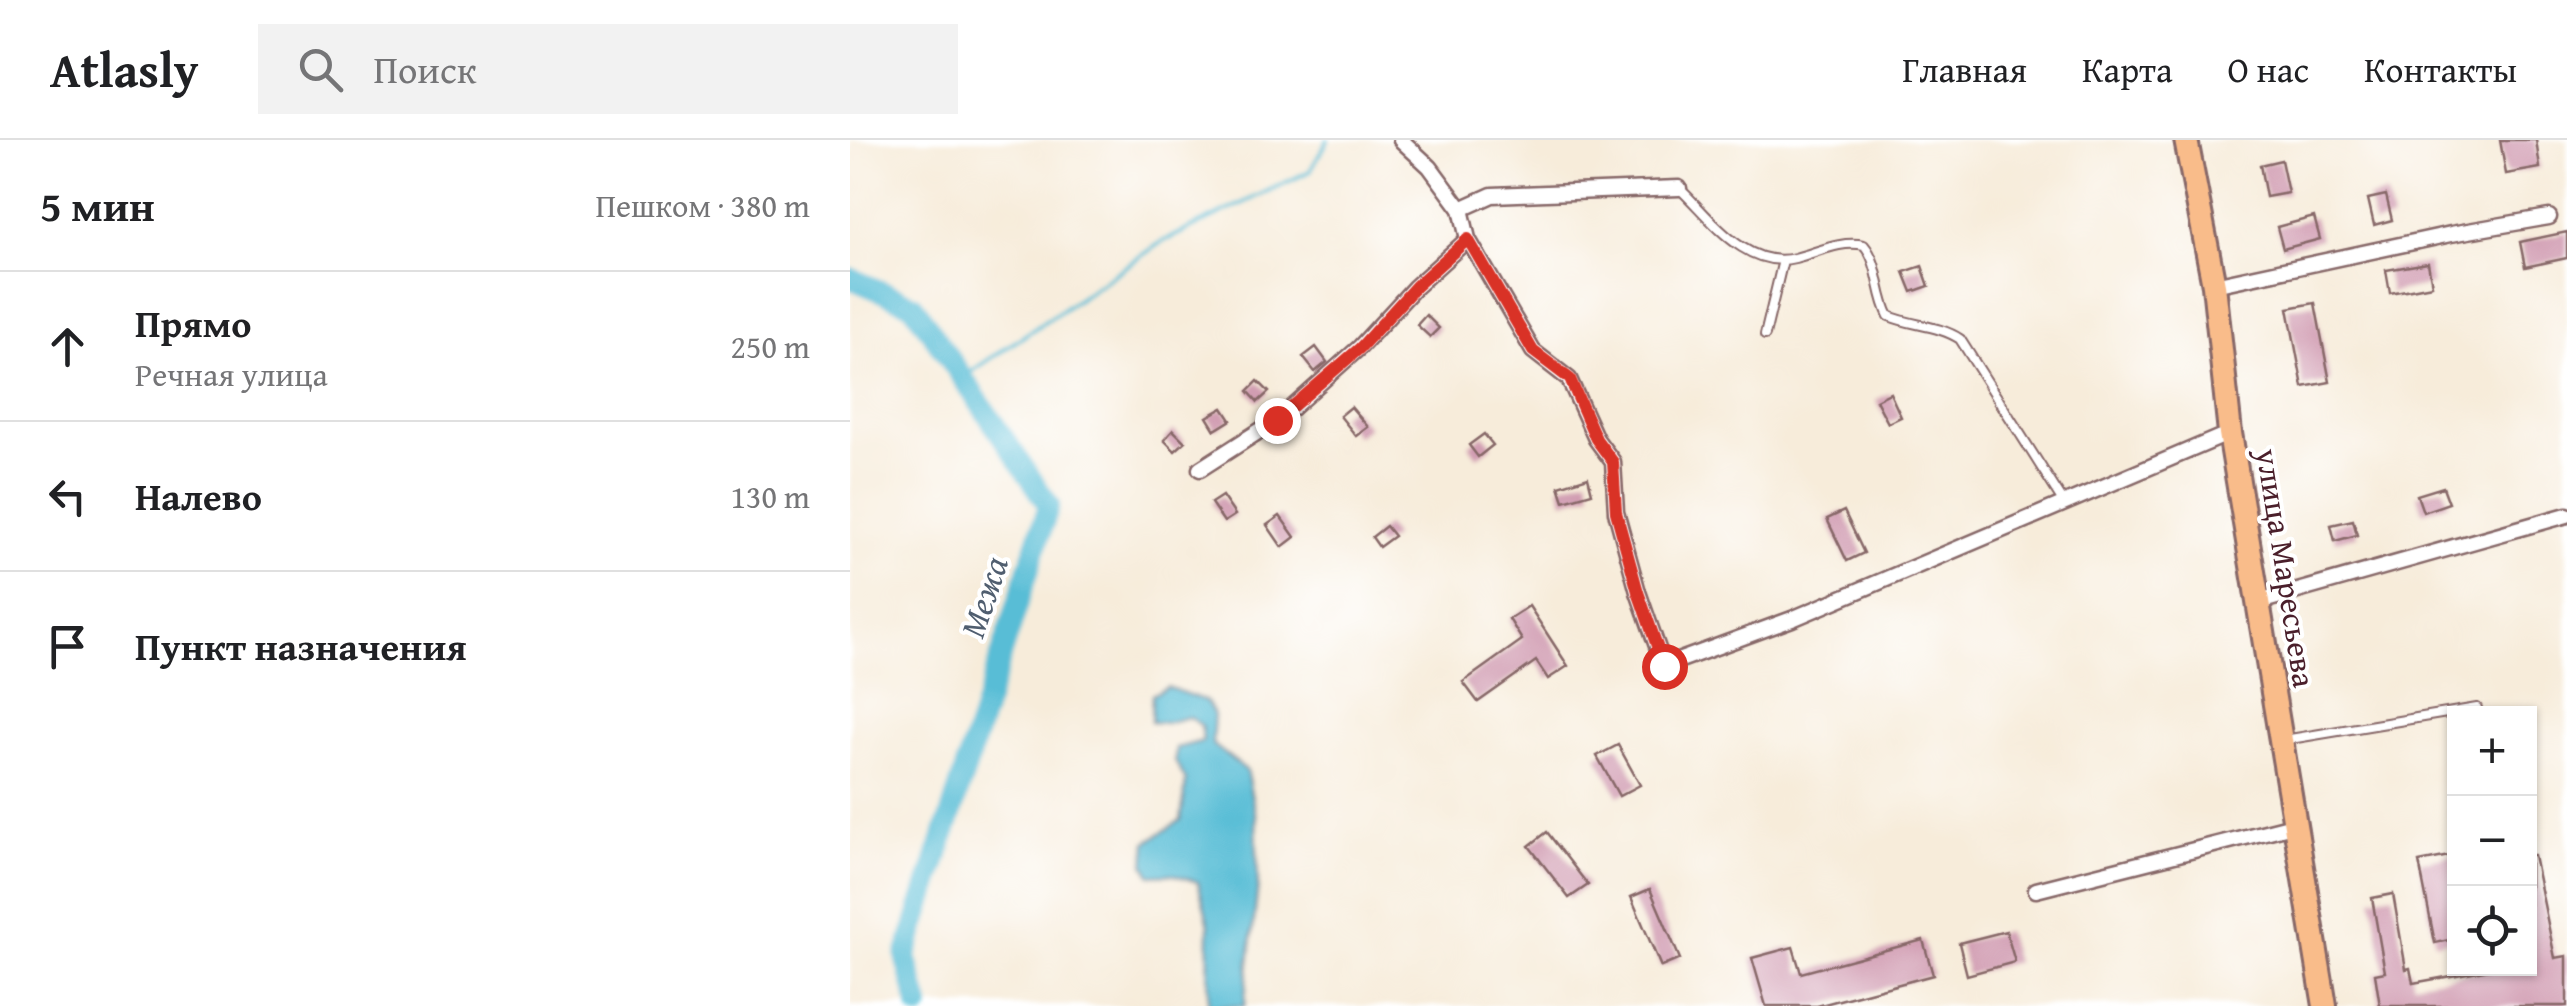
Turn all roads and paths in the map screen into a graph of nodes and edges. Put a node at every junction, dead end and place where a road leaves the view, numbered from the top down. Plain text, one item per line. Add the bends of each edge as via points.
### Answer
1 (1401, 140) edge
2 (2186, 140) edge
3 (1679, 188) joint
4 (1461, 209) junction
5 (2548, 216) dead end
6 (1468, 239) junction
7 (1783, 260) junction
8 (2214, 285) junction
9 (1765, 335) dead end
10 (2230, 432) junction
11 (1200, 469) dead end
12 (2064, 504) junction
13 (2567, 515) edge
14 (2259, 602) junction
15 (2447, 713) edge
16 (2281, 741) junction
17 (2293, 825) junction
18 (2036, 890) dead end
19 (2325, 1006) edge

1 - 4 street
2 - 8 main road, улица Маресьева
3 - 4 street via 1492,196
3 - 7 lane via 1734,243
4 - 6 street
5 - 8 street
6 - 11 street via 1283,416
6 - 12 street via 1533,351 1570,379 1613,462 1616,512 1664,666
7 - 9 lane
7 - 12 lane via 1847,243 1864,245 1889,316 1960,339
8 - 10 main road, улица Маресьева
10 - 12 street
10 - 14 main road, улица Маресьева
13 - 14 street
14 - 16 main road, улица Маресьева
15 - 16 lane
16 - 17 main road, улица Маресьева
17 - 18 street
17 - 19 main road, улица Маресьева

